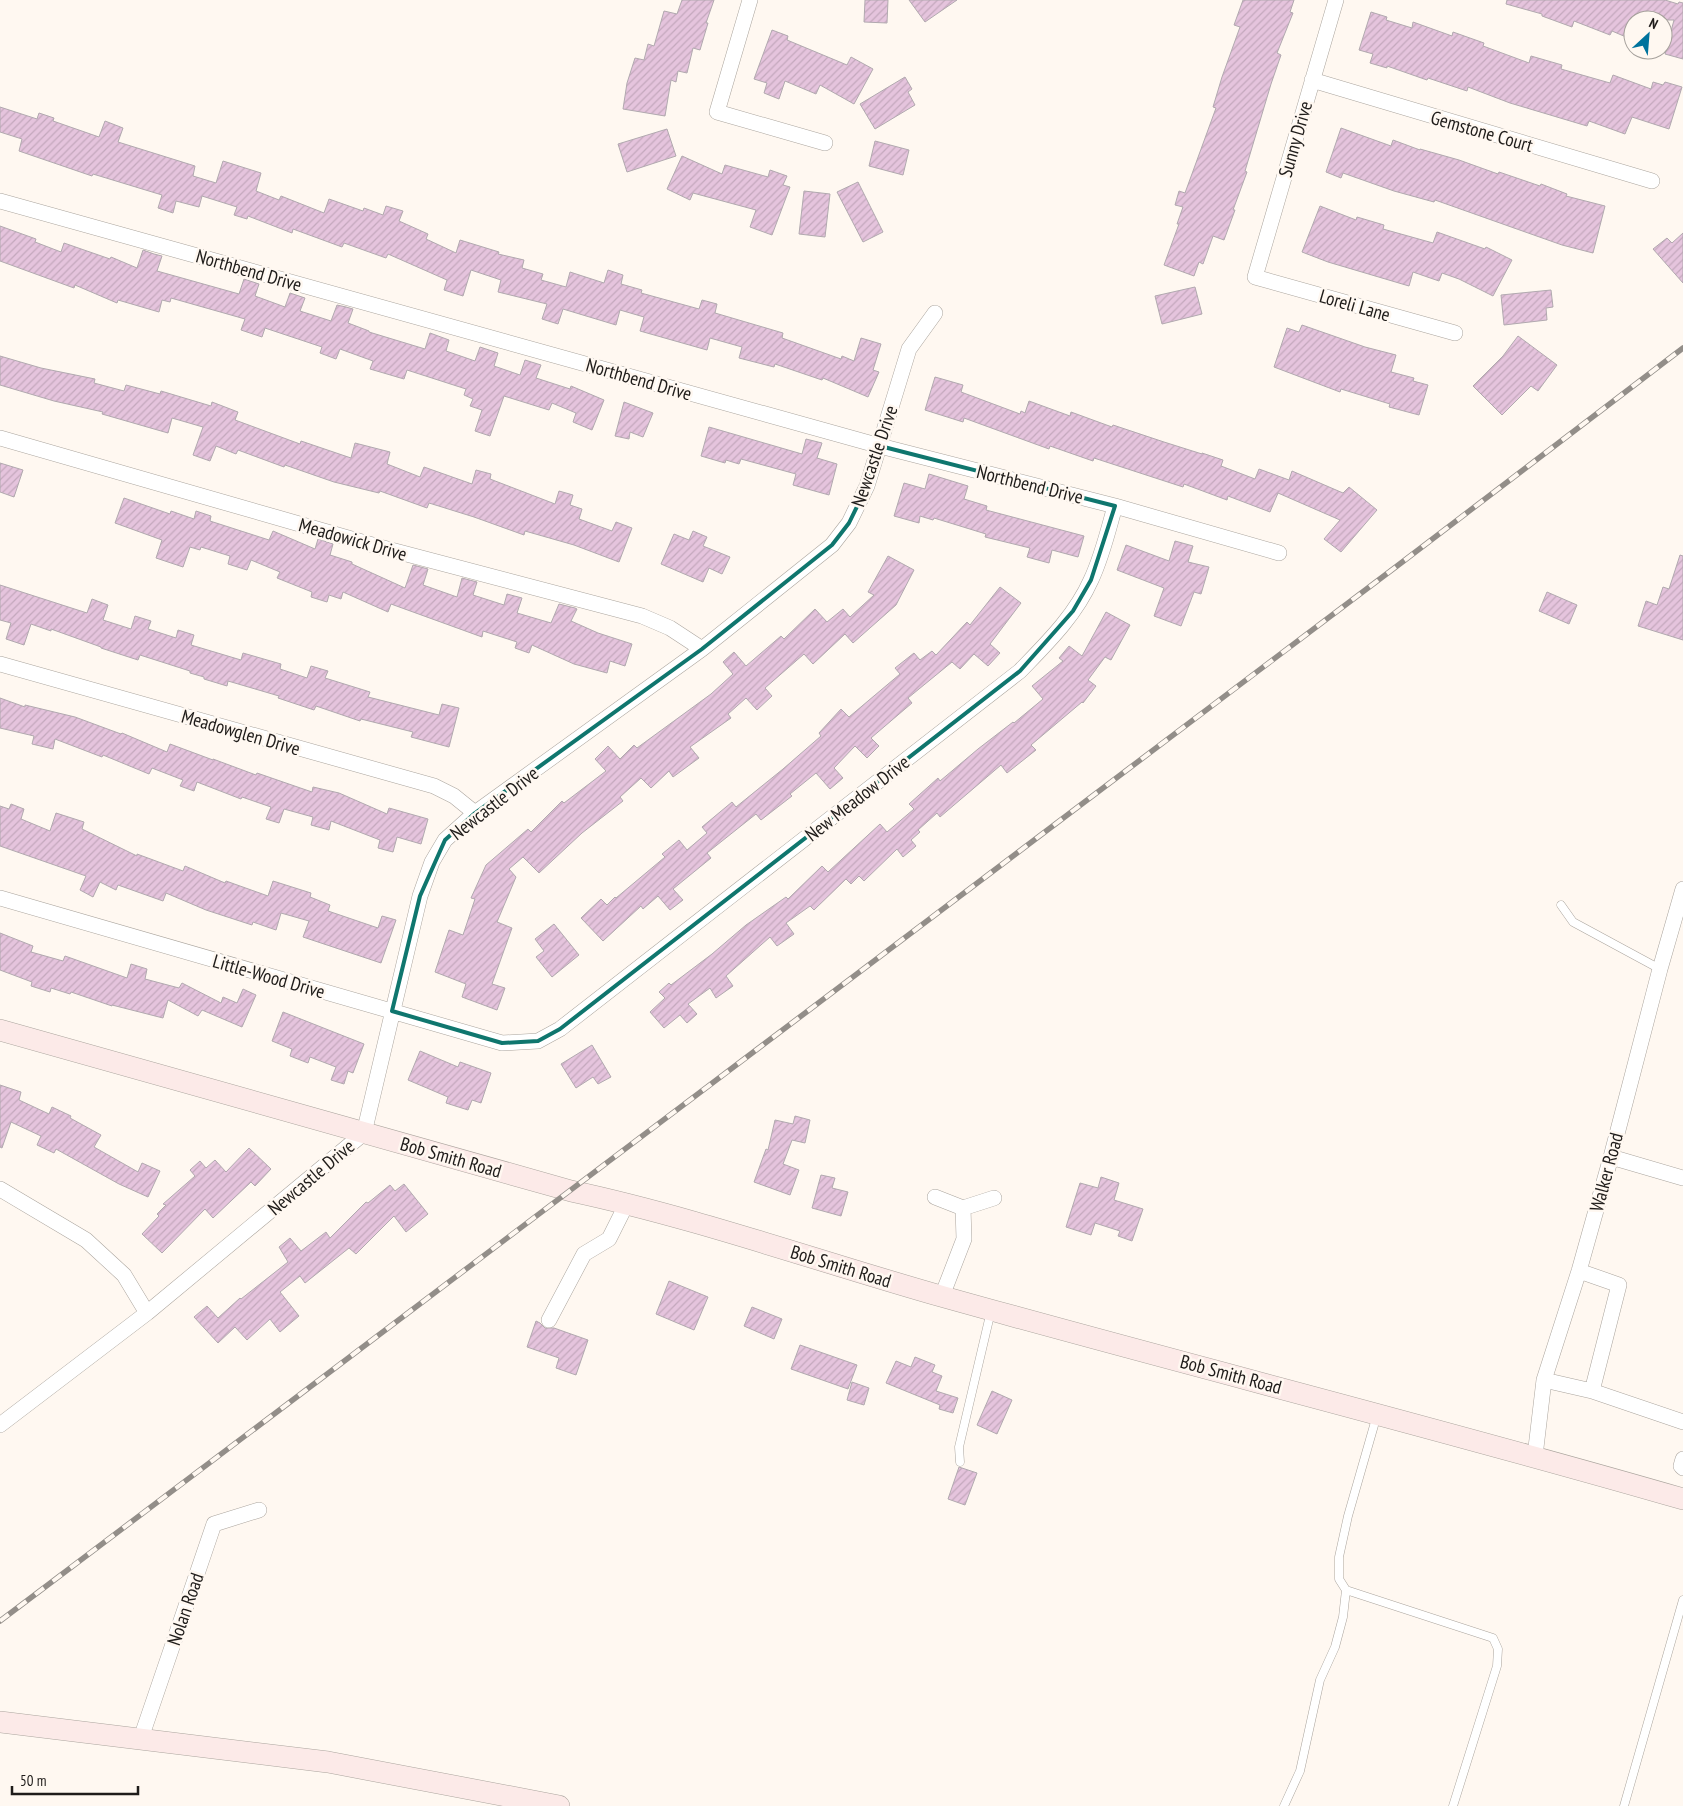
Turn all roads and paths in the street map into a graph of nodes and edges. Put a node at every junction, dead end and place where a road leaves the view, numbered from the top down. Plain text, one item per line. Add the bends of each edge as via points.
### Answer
1 (750, 0) edge
2 (1336, 0) edge
3 (1312, 80) junction
4 (825, 144) dead end
5 (1652, 181) dead end
6 (0, 201) edge
7 (1255, 278) joint
8 (935, 313) dead end
9 (1455, 333) dead end
10 (0, 438) edge
11 (880, 446) junction
12 (1115, 506) junction
13 (1279, 553) dead end
14 (702, 649) junction
15 (0, 664) edge
16 (475, 813) junction
17 (1683, 889) edge
18 (0, 898) edge
19 (1562, 905) dead end
20 (1660, 970) junction
21 (392, 1011) junction
22 (0, 1030) edge
23 (538, 1041) joint
24 (364, 1133) junction
25 (1611, 1157) junction
26 (1683, 1178) edge
27 (0, 1189) edge
28 (935, 1197) dead end
29 (994, 1198) dead end
30 (627, 1203) junction
31 (963, 1208) junction
32 (1579, 1271) junction
33 (942, 1296) junction
34 (992, 1310) junction
35 (147, 1313) junction
36 (549, 1320) dead end
37 (1544, 1380) junction
38 (1592, 1391) junction
39 (1378, 1414) junction
40 (1683, 1422) edge
41 (0, 1424) edge
42 (1535, 1456) junction
43 (1683, 1459) edge
44 (960, 1462) dead end
45 (1683, 1468) edge
46 (1683, 1499) edge
47 (259, 1510) dead end
48 (1346, 1590) junction
49 (1683, 1600) edge
50 (0, 1722) edge
51 (140, 1738) junction
52 (559, 1806) edge
53 (1284, 1806) edge
54 (1453, 1806) edge
55 (1624, 1806) edge

1 - 4 street via 717,112
2 - 3 street, Sunny Drive
3 - 5 street, Gemstone Court
3 - 7 street, Sunny Drive
6 - 11 street, Northbend Drive
7 - 9 street, Loreli Lane
8 - 11 street, Newcastle Drive via 909,349
10 - 14 street, Meadowick Drive via 376,546 642,616 670,628
11 - 12 street, Northbend Drive
11 - 14 street, Newcastle Drive via 867,486 849,523 832,545
12 - 13 street, Northbend Drive
12 - 23 street, New Meadow Drive via 1104,546 1074,611 1020,671 560,1029
14 - 16 street, Newcastle Drive
15 - 16 street, Meadowglen Drive via 434,786 454,796
16 - 21 street, Newcastle Drive via 445,840 432,862 420,896
17 - 20 street, Walker Road
18 - 21 street, Little-Wood Drive
19 - 20 lane via 1573,922
20 - 25 street, Walker Road
21 - 23 street, Little-Wood Drive via 502,1043
21 - 24 street, Newcastle Drive
22 - 24 street, Bob Smith Road
24 - 30 street, Bob Smith Road via 571,1191
24 - 35 street, Newcastle Drive
25 - 26 street
25 - 32 street, Walker Road
27 - 35 street via 86,1240 124,1275
28 - 31 street
29 - 31 street
30 - 33 street, Bob Smith Road
30 - 36 street via 608,1239 584,1254
31 - 33 street via 964,1239
32 - 37 street, Walker Road
32 - 38 street via 1620,1284
33 - 34 street, Bob Smith Road
34 - 39 street, Bob Smith Road
34 - 44 lane via 958,1447
35 - 41 street, Newcastle Drive
37 - 38 street
37 - 42 street, Walker Road
38 - 40 street
39 - 42 street, Bob Smith Road
39 - 48 lane via 1339,1557 1339,1579
42 - 46 street, Bob Smith Road
43 - 45 street
47 - 51 street, Nolan Road via 214,1524
48 - 53 lane via 1343,1616 1335,1647 1320,1680 1300,1771
48 - 54 lane via 1493,1638 1498,1649 1496,1666
49 - 55 lane
50 - 51 street
51 - 52 street via 328,1762

